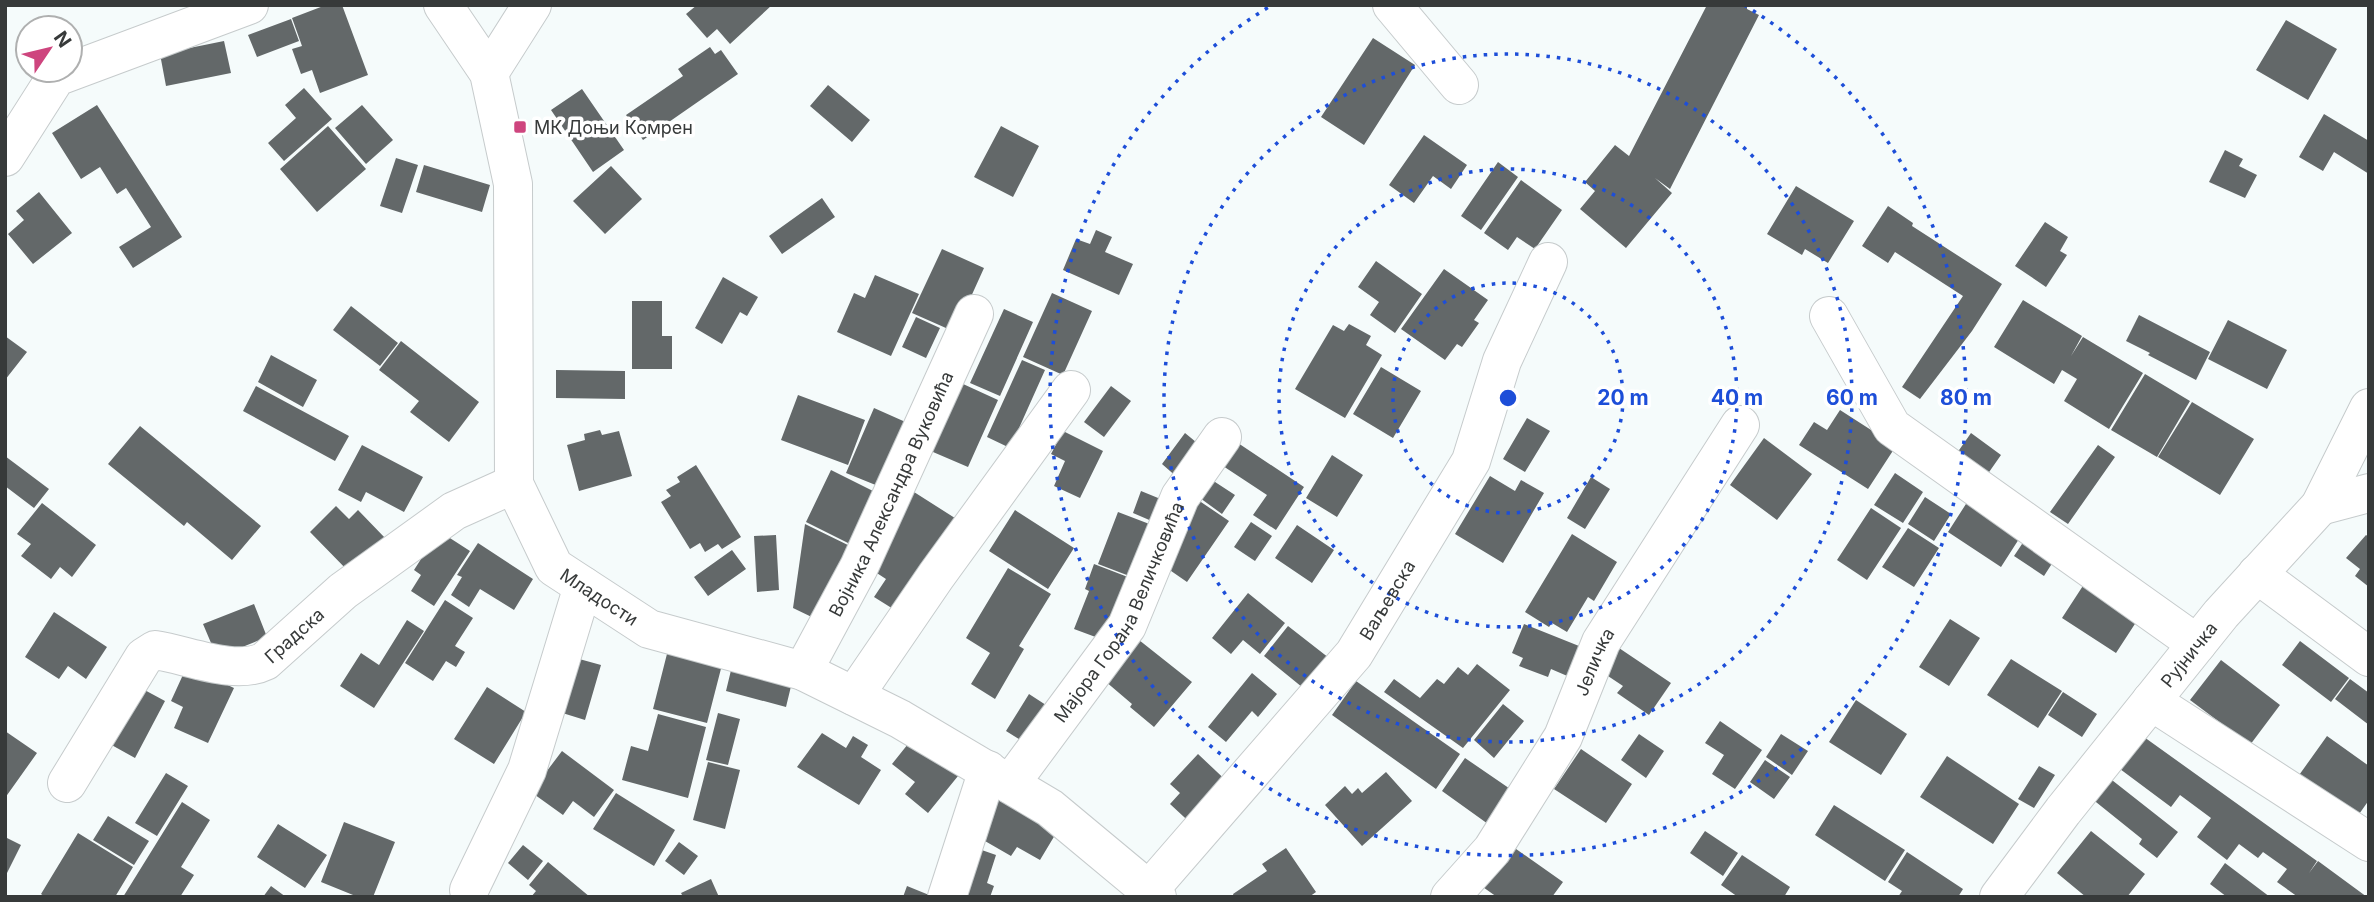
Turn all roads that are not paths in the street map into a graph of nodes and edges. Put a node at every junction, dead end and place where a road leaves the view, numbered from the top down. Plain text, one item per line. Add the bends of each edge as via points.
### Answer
1 (249, 5) edge
2 (443, 5) edge
3 (532, 5) edge
4 (1391, 5) edge
5 (489, 73) junction
6 (1459, 85) dead end
7 (5, 157) edge
8 (1548, 262) dead end
9 (974, 314) dead end
10 (1829, 316) dead end
11 (1072, 390) dead end
12 (2369, 408) edge
13 (1741, 425) dead end
14 (1222, 437) dead end
15 (514, 484) junction
16 (2369, 493) edge
17 (2320, 506) junction
18 (2257, 574) junction
19 (583, 586) junction
20 (2197, 644) junction
21 (2369, 657) edge
22 (803, 671) junction
23 (854, 696) junction
24 (2151, 701) junction
25 (999, 777) junction
26 (67, 783) dead end
27 (2369, 842) edge
28 (469, 890) dead end
29 (2016, 890) edge
30 (1153, 893) edge
31 (947, 897) edge
32 (1451, 897) edge

1 - 7 street via 56,77
2 - 5 street, Младости
3 - 5 street
4 - 6 street
5 - 15 street, Младости via 513,184
8 - 30 street, Ваљевска via 1502,361 1471,461 1354,654
9 - 22 street, Војника Александра Вуковића via 859,567
10 - 20 street via 1892,427
11 - 23 street
12 - 17 street, Рујничка
13 - 32 street, Јеличка via 1601,642 1563,737 1492,850
14 - 25 street, Мајора Горана Величковића via 1180,497 1127,625
15 - 19 street, Младости via 554,567
15 - 26 street, Градска via 454,511 343,592 253,667 232,667 155,650 144,657
16 - 17 street
17 - 18 street, Рујничка
18 - 20 street, Рујничка
18 - 21 street
19 - 22 street, Младости via 649,629
19 - 28 street via 527,770
20 - 24 street, Рујничка
22 - 23 street, Младости
23 - 25 street, Младости
24 - 27 street
24 - 29 street, Рујничка
25 - 30 street, Младости via 1050,808
25 - 31 street, Мајора Горана Величковића

